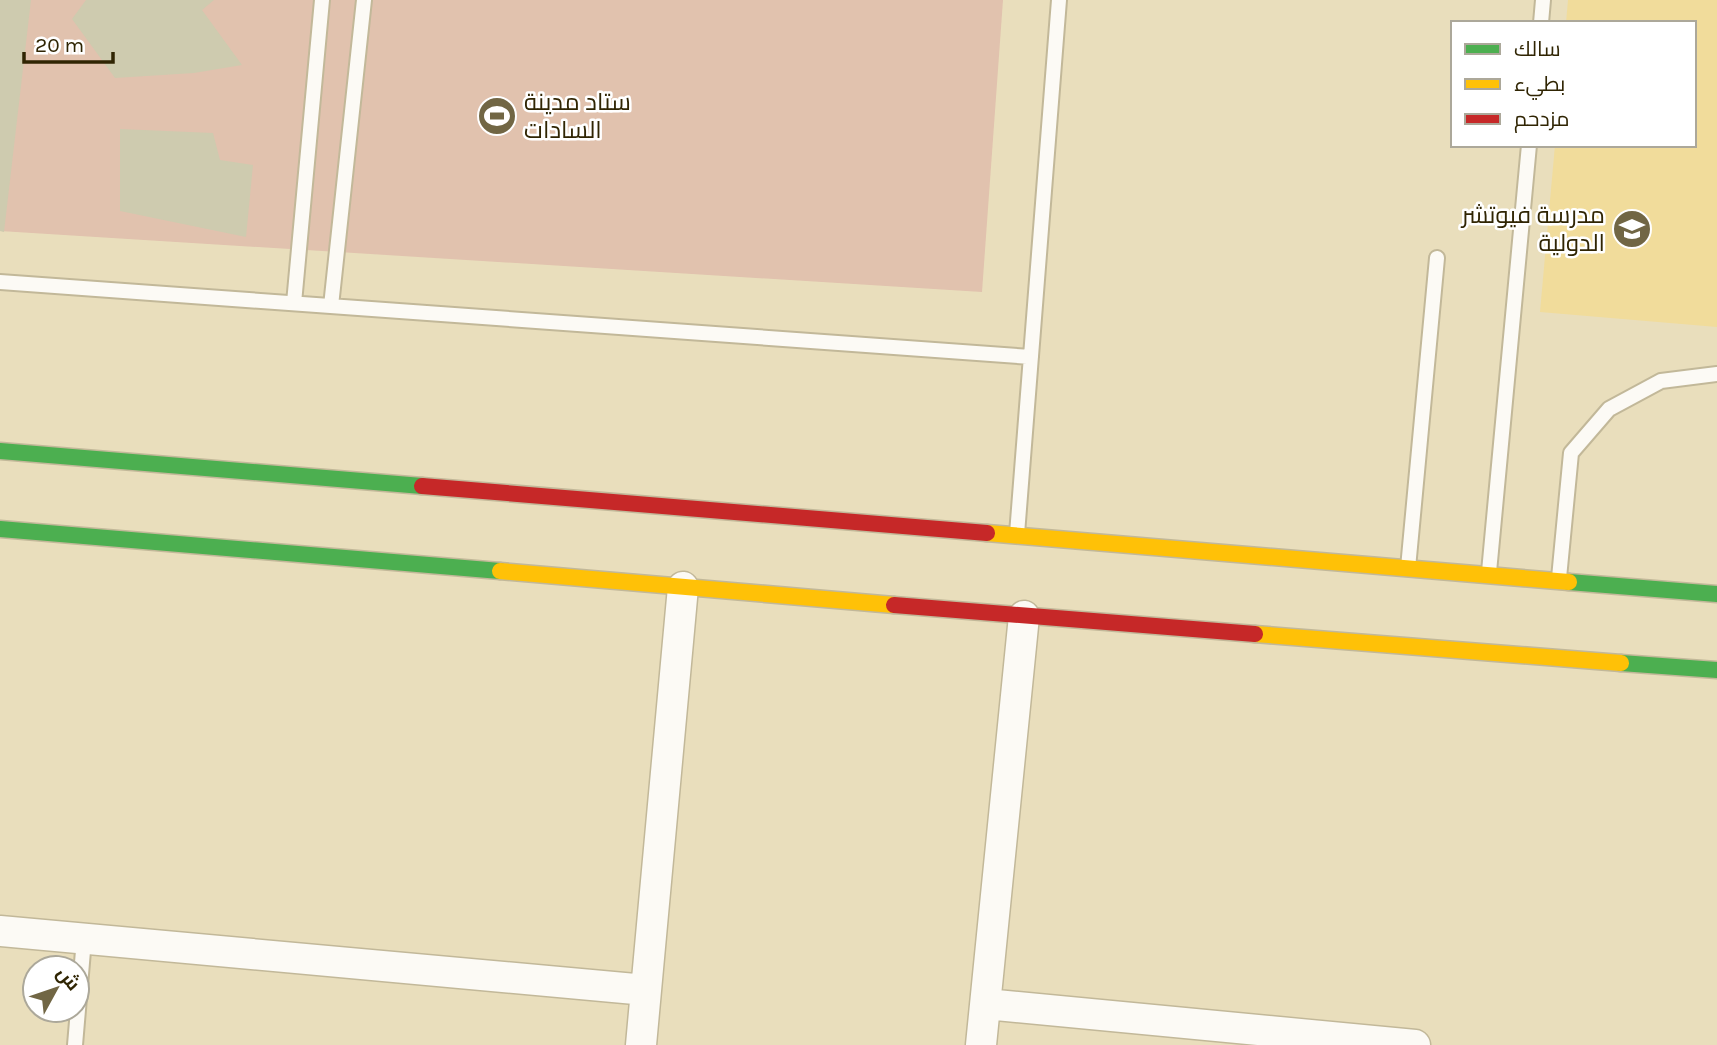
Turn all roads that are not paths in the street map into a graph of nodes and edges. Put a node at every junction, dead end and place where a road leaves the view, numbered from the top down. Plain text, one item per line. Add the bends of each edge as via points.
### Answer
1 (309, 0) edge
2 (365, 0) edge
3 (1059, 0) edge
4 (1543, 0) edge
5 (321, 6) edge
6 (1541, 21) edge
7 (1529, 147) edge
8 (1437, 258) dead end
9 (0, 282) edge
10 (294, 303) junction
11 (331, 306) junction
12 (1031, 357) junction
13 (1717, 374) edge
14 (0, 451) edge
15 (0, 529) edge
16 (1017, 536) junction
17 (1408, 570) junction
18 (1488, 576) junction
19 (1559, 581) junction
20 (683, 587) junction
21 (1717, 594) edge
22 (1024, 616) junction
23 (1717, 670) edge
24 (0, 931) edge
25 (84, 939) junction
26 (646, 990) junction
27 (986, 1004) junction
28 (75, 1045) edge
29 (641, 1045) edge
30 (981, 1045) edge
31 (1415, 1045) edge

1 - 5 lane
2 - 11 lane
3 - 12 lane
4 - 6 lane
5 - 10 lane
7 - 18 lane
8 - 17 lane
9 - 10 lane
10 - 11 lane
11 - 12 lane
12 - 16 lane
13 - 19 lane via 1661,381 1609,409 1571,453
14 - 16 main road
15 - 20 main road
16 - 17 main road
17 - 18 main road
18 - 19 main road
19 - 21 main road
20 - 22 main road
20 - 26 street
22 - 23 main road
22 - 27 street
24 - 25 street
25 - 26 street
25 - 28 lane
26 - 29 street
27 - 30 street
27 - 31 street

